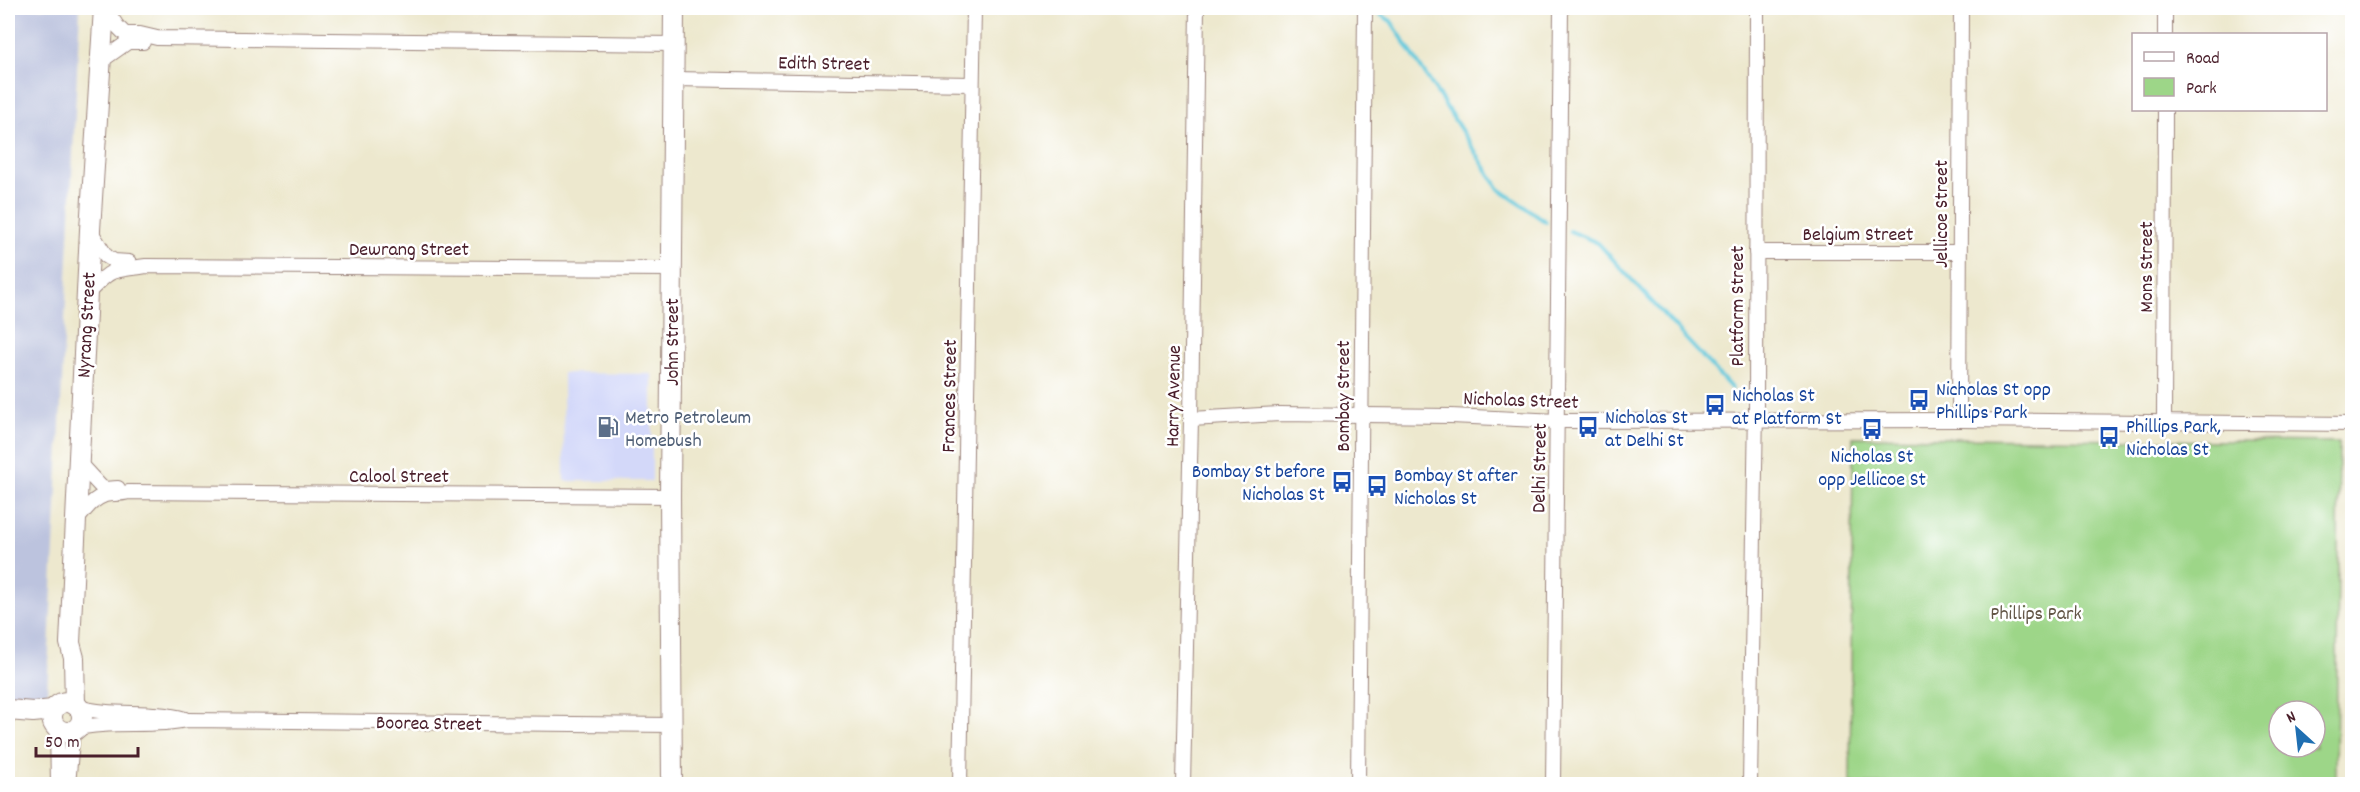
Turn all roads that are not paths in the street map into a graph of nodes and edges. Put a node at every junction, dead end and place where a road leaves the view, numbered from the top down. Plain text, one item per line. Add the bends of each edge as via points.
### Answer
1 (104, 8) edge
2 (674, 8) edge
3 (974, 8) edge
4 (1197, 8) edge
5 (1365, 8) edge
6 (1561, 8) edge
7 (1757, 8) edge
8 (1961, 8) edge
9 (2165, 8) edge
10 (2165, 33) edge
11 (157, 38) junction
12 (674, 44) junction
13 (101, 61) junction
14 (674, 79) junction
15 (972, 84) junction
16 (2165, 111) edge
17 (90, 230) junction
18 (1756, 252) junction
19 (1959, 252) junction
20 (146, 266) junction
21 (672, 269) junction
22 (87, 294) junction
23 (1362, 416) junction
24 (1191, 419) junction
25 (1959, 420) junction
26 (1558, 421) junction
27 (1755, 422) junction
28 (2164, 424) junction
29 (2352, 424) edge
30 (78, 462) junction
31 (129, 492) junction
32 (670, 496) junction
33 (76, 521) junction
34 (8, 710) edge
35 (66, 717) junction
36 (187, 720) junction
37 (8, 722) edge
38 (670, 725) junction
39 (58, 784) edge
40 (68, 784) edge
41 (672, 784) edge
42 (960, 784) edge
43 (1183, 784) edge
44 (1358, 784) edge
45 (1553, 784) edge
46 (1750, 784) edge

1 - 11 street via 125,34
1 - 13 street, Nyrang Street
2 - 12 street, John Street
3 - 15 street, Frances Street
4 - 24 street, Harry Avenue
5 - 23 street, Bombay Street
6 - 26 street, Delhi Street
7 - 18 street, Platform Street
8 - 19 street, Jellicoe Street
9 - 10 street
11 - 12 street
11 - 13 street via 128,42
12 - 14 street, John Street
13 - 17 street, Nyrang Street
14 - 15 street, Edith Street
14 - 21 street, John Street
15 - 42 street, Frances Street
16 - 28 street, Mons Street
17 - 20 street, Dewrang Street via 106,256
17 - 22 street, Nyrang Street
18 - 19 street, Belgium Street
18 - 27 street, Platform Street
19 - 25 street, Jellicoe Street
20 - 21 street, Dewrang Street
20 - 22 street, Dewrang Street via 113,269
21 - 32 street, John Street
22 - 30 street, Nyrang Street
23 - 24 street, Nicholas Street via 1280,414
23 - 26 street, Nicholas Street
23 - 44 street, Bombay Street
24 - 43 street, Harry Avenue
25 - 27 street, Nicholas Street
25 - 28 street, Nicholas Street
26 - 27 street, Nicholas Street
26 - 45 street, Delhi Street
27 - 46 street, Platform Street
28 - 29 street, Nicholas Street
30 - 31 street, Calool Street via 103,489
30 - 33 street, Nyrang Street
31 - 32 street, Calool Street
31 - 33 street, Calool Street via 105,495 92,502
32 - 38 street, John Street
33 - 35 street, Nyrang Street via 70,643 64,655
34 - 35 street, Boorea Street
35 - 36 street, Boorea Street via 100,723 170,724
35 - 36 street, Boorea Street via 96,712 167,714
35 - 37 street, Boorea Street
35 - 39 street, Nyrang Street
35 - 40 street, Nyrang Street
36 - 38 street, Boorea Street
38 - 41 street, John Street

